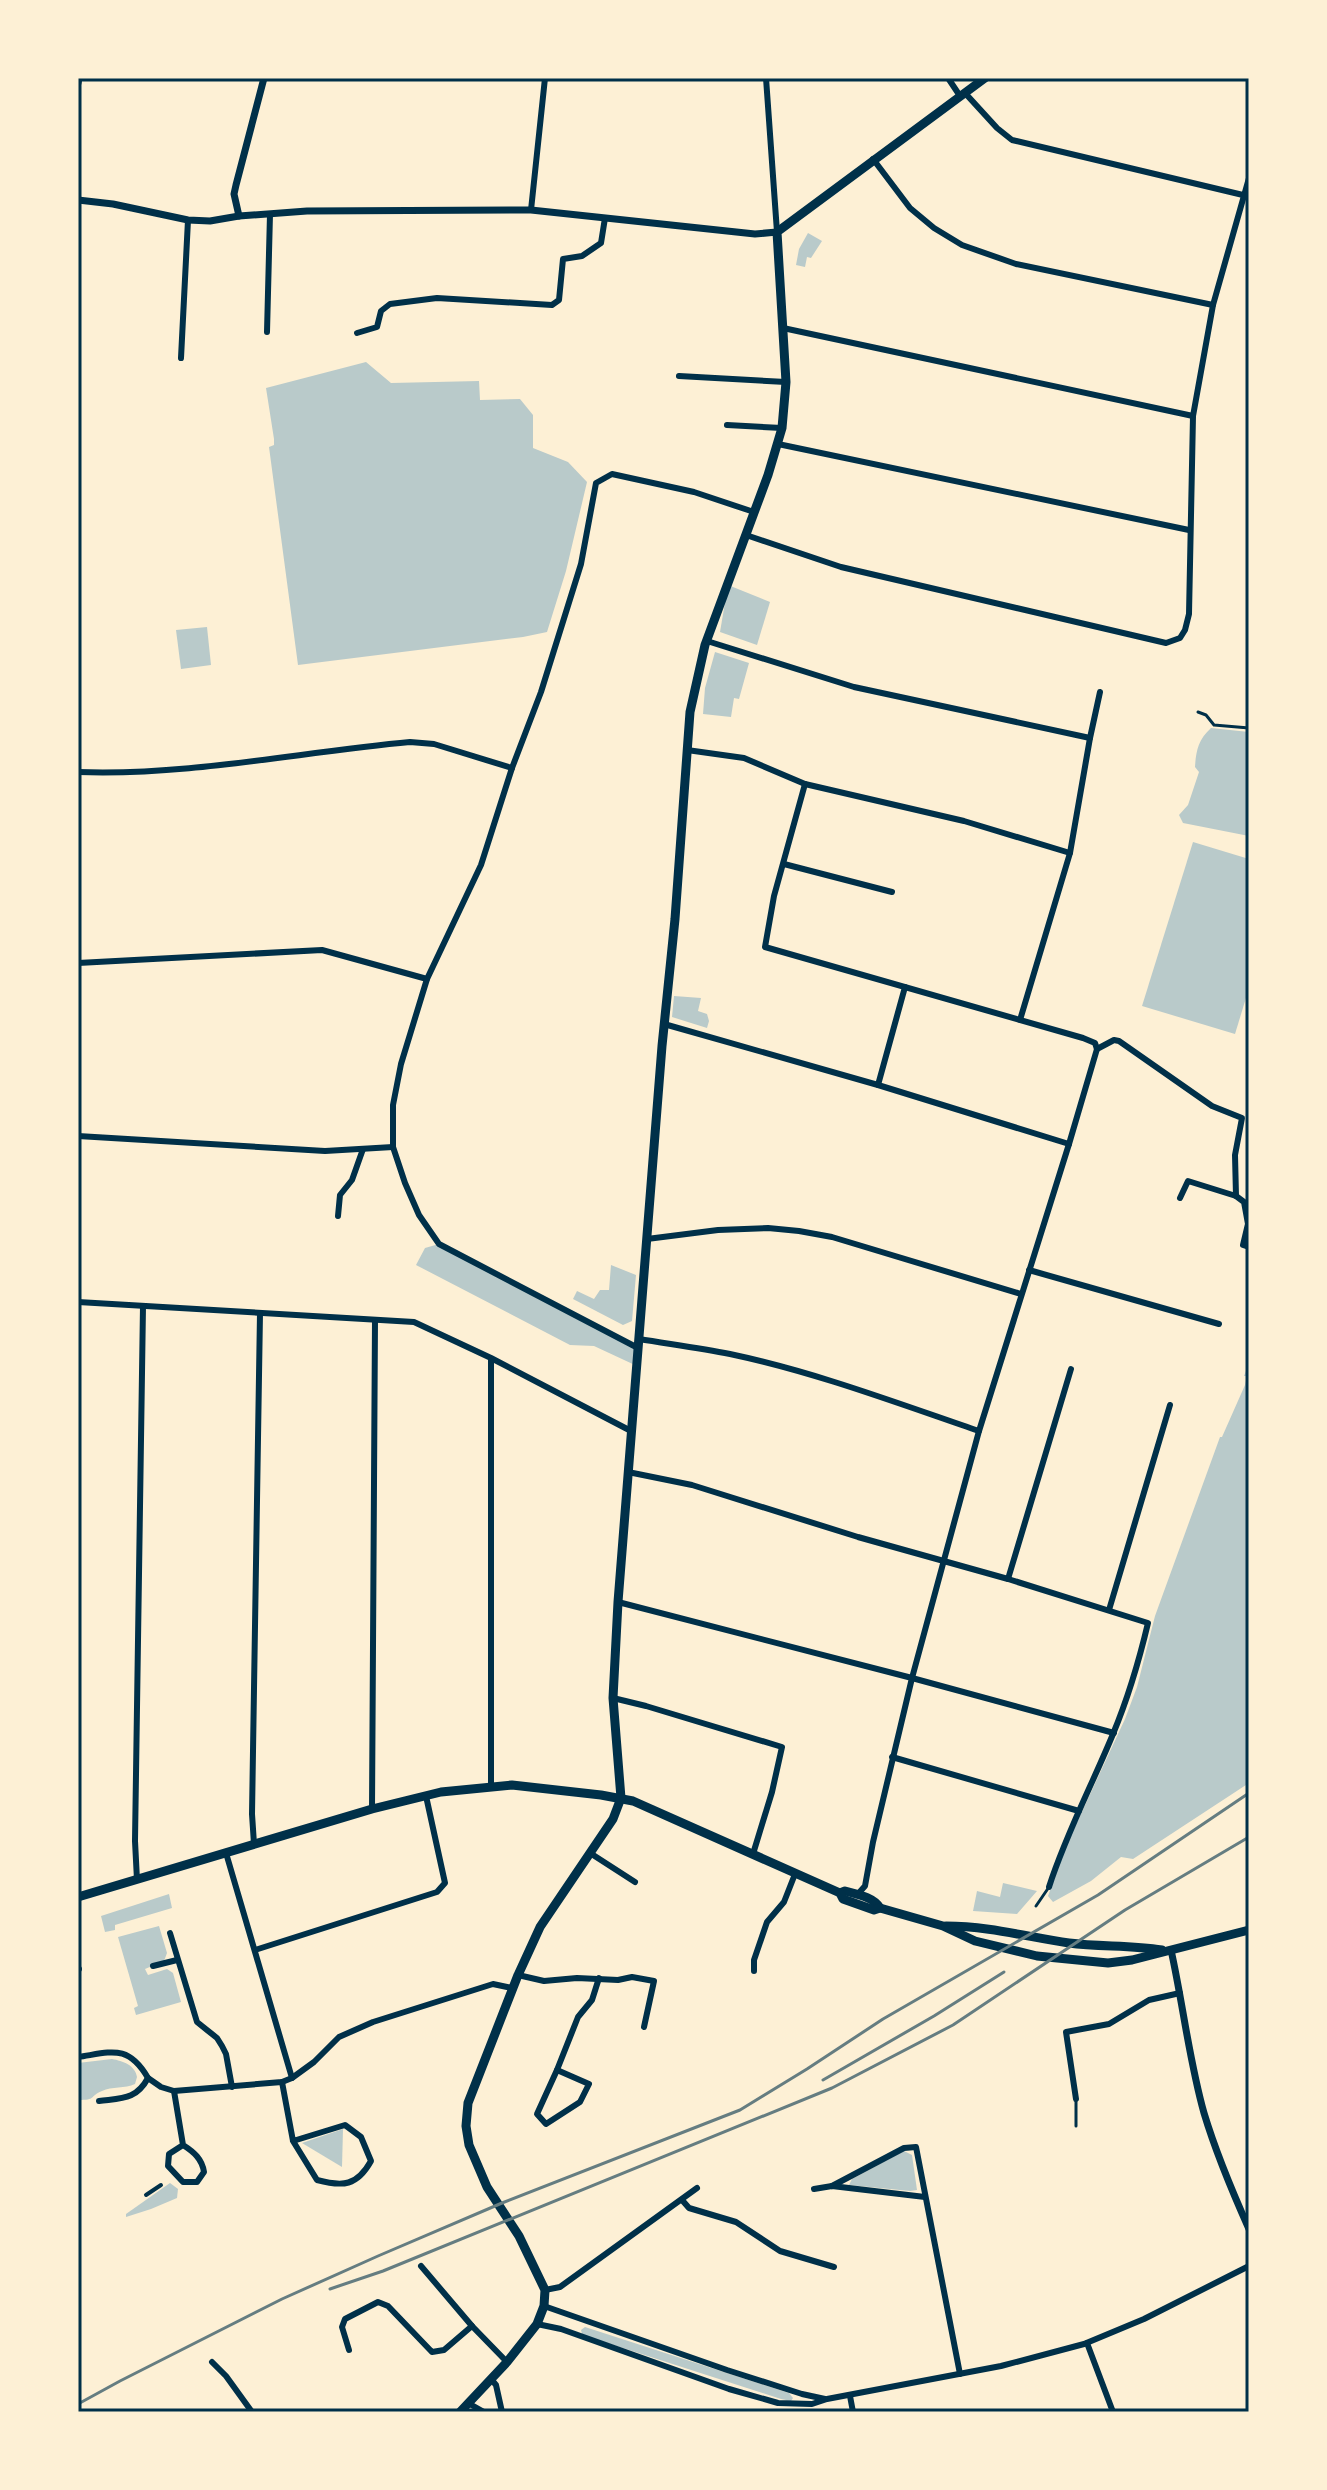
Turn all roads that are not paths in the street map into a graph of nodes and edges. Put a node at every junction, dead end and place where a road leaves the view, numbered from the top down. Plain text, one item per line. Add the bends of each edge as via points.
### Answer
1 (264, 78) edge
2 (545, 78) edge
3 (766, 78) edge
4 (948, 78) edge
5 (985, 78) edge
6 (962, 94) junction
7 (873, 159) junction
8 (1249, 178) edge
9 (1243, 195) junction
10 (78, 200) edge
11 (531, 210) junction
12 (270, 214) junction
13 (239, 216) junction
14 (605, 218) junction
15 (188, 220) junction
16 (777, 232) junction
17 (1213, 305) junction
18 (783, 328) junction
19 (267, 332) dead end
20 (357, 333) dead end
21 (181, 358) dead end
22 (679, 376) dead end
23 (786, 382) junction
24 (1193, 416) junction
25 (727, 425) dead end
26 (782, 428) junction
27 (778, 444) junction
28 (754, 512) junction
29 (1189, 530) junction
30 (746, 535) junction
31 (707, 641) junction
32 (1100, 692) dead end
33 (1198, 712) dead end
34 (1249, 728) edge
35 (1090, 738) junction
36 (687, 750) junction
37 (512, 768) junction
38 (78, 772) edge
39 (805, 784) junction
40 (1070, 853) junction
41 (784, 864) junction
42 (892, 892) dead end
43 (78, 963) edge
44 (427, 979) junction
45 (905, 987) junction
46 (1020, 1020) junction
47 (664, 1024) junction
48 (1097, 1049) junction
49 (878, 1085) junction
50 (78, 1136) edge
51 (1069, 1144) junction
52 (393, 1147) junction
53 (363, 1149) junction
54 (1236, 1196) junction
55 (1180, 1198) dead end
56 (338, 1216) dead end
57 (647, 1239) junction
58 (1249, 1247) edge
59 (1029, 1270) junction
60 (1021, 1294) junction
61 (78, 1302) edge
62 (143, 1306) junction
63 (260, 1313) junction
64 (375, 1320) junction
65 (1219, 1324) dead end
66 (638, 1344) junction
67 (491, 1358) junction
68 (1071, 1369) dead end
69 (1170, 1405) dead end
70 (631, 1431) junction
71 (979, 1431) junction
72 (628, 1472) junction
73 (944, 1561) junction
74 (1008, 1579) junction
75 (618, 1602) junction
76 (1109, 1610) junction
77 (912, 1678) junction
78 (613, 1698) junction
79 (1114, 1733) junction
80 (892, 1757) junction
81 (491, 1787) junction
82 (426, 1794) junction
83 (621, 1798) junction
84 (372, 1809) junction
85 (1079, 1811) junction
86 (254, 1844) junction
87 (226, 1853) junction
88 (590, 1853) junction
89 (753, 1854) junction
90 (795, 1874) junction
91 (137, 1880) junction
92 (635, 1882) dead end
93 (1049, 1887) joint
94 (840, 1893) junction
95 (857, 1895) junction
96 (78, 1897) edge
97 (1036, 1906) dead end
98 (880, 1908) junction
99 (943, 1926) junction
100 (1249, 1930) edge
101 (170, 1933) dead end
102 (255, 1950) junction
103 (1169, 1950) junction
104 (177, 1960) junction
105 (153, 1966) dead end
106 (754, 1971) dead end
107 (518, 1975) junction
108 (599, 1978) junction
109 (512, 1988) junction
110 (1180, 1993) junction
111 (644, 2027) dead end
112 (78, 2057) edge
113 (557, 2070) junction
114 (148, 2078) junction
115 (292, 2078) junction
116 (282, 2082) junction
117 (232, 2087) junction
118 (174, 2091) junction
119 (1076, 2099) joint
120 (99, 2101) dead end
121 (1076, 2126) dead end
122 (293, 2141) junction
123 (183, 2145) junction
124 (161, 2185) dead end
125 (832, 2186) junction
126 (697, 2188) dead end
127 (814, 2189) dead end
128 (146, 2195) dead end
129 (925, 2197) junction
130 (682, 2200) junction
131 (1249, 2229) edge
132 (421, 2266) dead end
133 (1249, 2266) edge
134 (834, 2267) dead end
135 (545, 2290) junction
136 (544, 2306) junction
137 (537, 2324) junction
138 (472, 2326) junction
139 (1087, 2343) junction
140 (349, 2350) dead end
141 (212, 2362) dead end
142 (507, 2362) junction
143 (960, 2374) junction
144 (491, 2379) junction
145 (850, 2396) junction
146 (827, 2399) junction
147 (468, 2403) junction
148 (252, 2412) edge
149 (460, 2412) edge
150 (484, 2412) edge
151 (502, 2412) edge
152 (853, 2412) edge
153 (1113, 2412) edge

1 - 13 street via 236,185
2 - 11 street
3 - 16 street
4 - 6 street
5 - 6 main road
6 - 7 main road
6 - 9 street via 1012,140
7 - 16 main road
7 - 17 street via 910,208 962,245 1016,264
8 - 9 street
9 - 17 street
10 - 15 street
11 - 12 street
11 - 14 street
12 - 13 street
12 - 19 street
13 - 15 street
14 - 16 street via 762,235
14 - 20 street via 601,243 582,256 563,259 559,300 552,305 437,298 390,304 381,311 377,327
15 - 21 street
16 - 18 main road
17 - 24 street
18 - 23 main road
18 - 24 street
22 - 23 street
23 - 26 main road
24 - 29 street
25 - 26 street
26 - 27 main road
27 - 28 main road
27 - 29 street
28 - 30 main road
28 - 37 street via 612,474 596,483 581,564
29 - 30 street via 1189,614 1180,638 1166,643 856,570
30 - 31 main road
31 - 35 street via 854,687
31 - 36 main road via 690,707
32 - 35 street
33 - 34 lane via 1214,725
35 - 40 street
36 - 39 street via 744,758
36 - 47 main road
37 - 38 street via 410,742 201,768
37 - 44 street via 481,865
39 - 40 street via 964,821
39 - 41 street
40 - 46 street
41 - 42 street
41 - 45 street via 765,947
43 - 44 street via 322,950
44 - 52 street via 401,1064 393,1105
45 - 46 street
45 - 49 street
46 - 48 street via 1091,1041
47 - 49 street
47 - 57 main road
48 - 51 street
48 - 54 street via 1119,1041 1212,1106 1242,1118 1235,1155
49 - 51 street
50 - 53 street
51 - 59 street
52 - 53 street
52 - 66 street via 419,1215 439,1244
53 - 56 street via 352,1180 340,1195
54 - 55 street via 1188,1181
54 - 58 street via 1244,1202 1248,1224 1243,1245
57 - 60 street via 729,1230 799,1231
57 - 66 main road
59 - 60 street
59 - 65 street
60 - 71 street
61 - 62 street
62 - 63 street
62 - 91 street
63 - 64 street
63 - 86 street
64 - 67 street via 414,1322
64 - 84 street
66 - 70 main road
66 - 71 street via 731,1354 787,1368
67 - 70 street
67 - 81 street
68 - 74 street
69 - 76 street
70 - 72 main road
71 - 73 street
72 - 73 street via 692,1485
72 - 75 main road
73 - 74 street
73 - 77 street
74 - 76 street
75 - 77 street
75 - 78 main road
76 - 79 street via 1148,1623
77 - 79 street
77 - 80 street
78 - 83 main road
78 - 89 street via 782,1747
79 - 85 street
80 - 85 street
80 - 95 street via 865,1886
81 - 82 main road
81 - 83 main road
82 - 84 main road
82 - 102 street via 445,1883 437,1892
83 - 88 main road
83 - 89 main road
84 - 86 main road
85 - 93 street
86 - 87 main road
87 - 91 main road
87 - 102 street
88 - 92 street
88 - 107 main road via 540,1927
89 - 90 main road
90 - 94 main road
90 - 106 street via 784,1902 767,1922
91 - 96 main road
93 - 97 lane
94 - 95 main road
94 - 98 main road via 843,1899
95 - 98 main road
98 - 99 main road
99 - 103 main road
99 - 103 main road via 975,1941 1037,1956 1108,1963
100 - 103 main road
101 - 104 street
102 - 115 street
103 - 110 street
104 - 105 street
104 - 117 street via 197,2022 217,2038 226,2054
107 - 108 street via 544,1981
107 - 109 main road
108 - 111 street via 654,1981
108 - 113 street
109 - 115 street via 493,1984 373,2022 339,2037
109 - 135 main road via 468,2103 466,2126 487,2187
110 - 119 street via 1149,2000 1109,2024 1066,2032
110 - 131 street via 1204,2114
112 - 114 street via 125,2053
113 - 113 street via 589,2084 580,2102 546,2124 537,2114
114 - 118 street
114 - 120 street via 134,2095
115 - 116 street
116 - 117 street
116 - 122 street
117 - 118 street
118 - 123 street
119 - 121 lane
122 - 122 street via 345,2125 361,2137 371,2161 353,2182 317,2180
123 - 123 street via 203,2166 197,2182 183,2182 168,2166 169,2154
124 - 128 street
125 - 127 street
125 - 129 street
125 - 129 street via 904,2148 916,2147
126 - 130 street
129 - 143 street
130 - 134 street via 689,2208 736,2222 780,2251
130 - 135 street via 560,2287
132 - 138 street
133 - 139 street
135 - 136 main road
136 - 137 main road
136 - 146 street
137 - 142 main road
137 - 146 street via 778,2403
138 - 140 street via 444,2350 432,2352 378,2302 345,2319
138 - 142 street
139 - 143 street
139 - 153 street
141 - 148 street
142 - 144 main road
143 - 145 street
144 - 147 main road
144 - 151 street
145 - 146 street
145 - 152 street
147 - 149 main road
147 - 150 street

